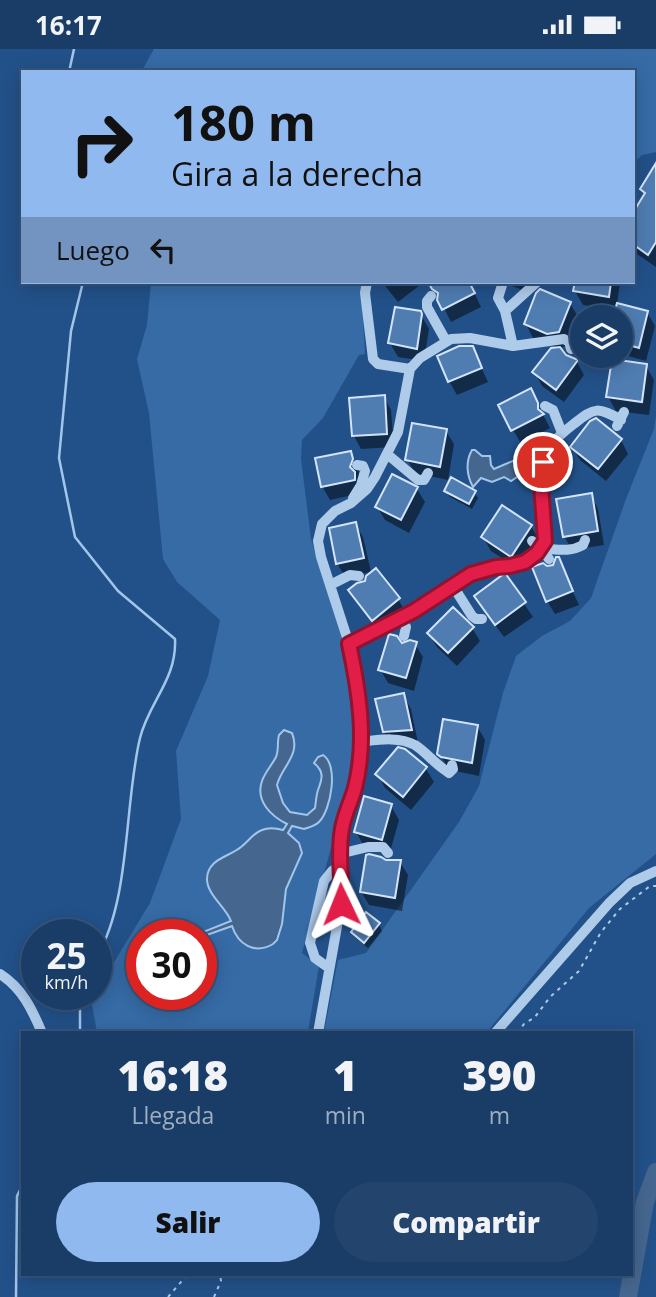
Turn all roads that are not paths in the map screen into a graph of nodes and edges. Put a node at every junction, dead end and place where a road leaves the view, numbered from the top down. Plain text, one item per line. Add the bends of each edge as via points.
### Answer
1 (367, 284) edge
2 (502, 284) edge
3 (535, 284) edge
4 (431, 296) dead end
5 (505, 311) junction
6 (446, 341) junction
7 (513, 346) junction
8 (570, 346) edge
9 (410, 369) junction
10 (545, 406) dead end
11 (621, 419) dead end
12 (562, 433) junction
13 (387, 454) junction
14 (357, 465) dead end
15 (428, 473) dead end
16 (346, 506) junction
17 (344, 521) dead end
18 (584, 540) dead end
19 (532, 541) dead end
20 (541, 548) junction
21 (550, 559) dead end
22 (359, 576) dead end
23 (330, 585) junction
24 (453, 586) junction
25 (474, 618) dead end
26 (401, 619) junction
27 (404, 636) dead end
28 (349, 644) junction
29 (360, 742) junction
30 (452, 765) dead end
31 (388, 853) dead end
32 (339, 854) junction
33 (339, 866) junction
34 (656, 871) edge
35 (329, 968) junction
36 (0, 974) edge
37 (42, 1031) edge
38 (318, 1031) edge
39 (497, 1031) edge

1 - 9 street via 373,359 378,364
2 - 5 street via 498,298
3 - 5 street
4 - 6 street via 427,307
5 - 7 street
6 - 7 street via 470,338
6 - 9 street
7 - 8 street via 564,339
9 - 13 street via 397,408 398,432
10 - 12 street via 553,409
11 - 12 street via 596,410
12 - 20 street via 543,462 545,541
13 - 15 street via 412,478 422,481
13 - 16 street via 367,489
14 - 16 street via 365,471
16 - 17 street
16 - 23 street via 323,524 318,541
18 - 20 street via 582,547 569,550
19 - 20 street
20 - 21 street
20 - 24 street via 525,562 471,574
22 - 23 street via 350,575
23 - 28 street
24 - 25 street
24 - 26 street
26 - 27 street via 406,627
26 - 28 street
28 - 29 street via 357,679
29 - 30 street via 402,737 449,773
29 - 32 street
31 - 32 street via 373,844
32 - 33 street
33 - 35 street via 341,904
33 - 35 street via 324,881 310,943 312,954
34 - 39 street via 630,883 610,902
35 - 38 street
36 - 37 street via 22,993

